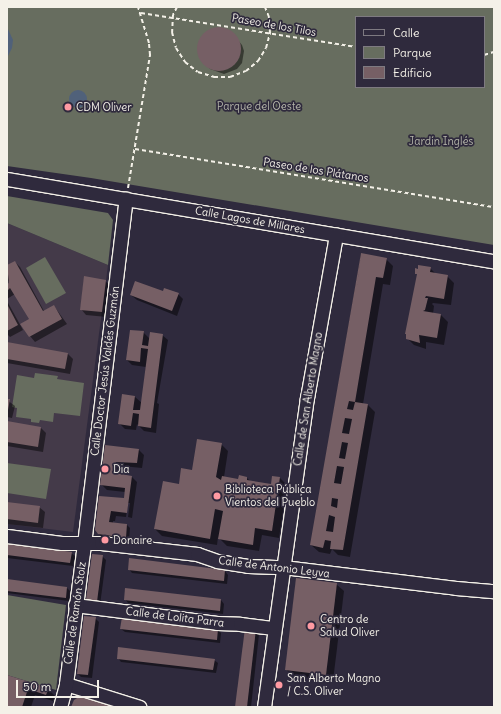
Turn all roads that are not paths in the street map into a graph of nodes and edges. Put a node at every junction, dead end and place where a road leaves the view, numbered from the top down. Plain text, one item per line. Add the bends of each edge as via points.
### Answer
1 (7, 179) edge
2 (126, 199) junction
3 (336, 235) junction
4 (494, 262) edge
5 (7, 536) edge
6 (84, 543) junction
7 (282, 567) junction
8 (494, 591) edge
9 (75, 605) junction
10 (274, 628) junction
11 (66, 684) junction
12 (60, 707) edge
13 (140, 707) edge
14 (264, 707) edge

1 - 2 street, Calle Lagos de Millares
2 - 3 street, Calle Lagos de Millares
2 - 6 street, Calle Doctor Jesús Valdés Guzmán
3 - 4 street, Calle Lagos de Millares
3 - 7 street, Calle de San Alberto Magno
5 - 6 street, Calle de Antonio Leyva
6 - 7 street, Calle de Antonio Leyva via 197,554 217,561 248,566
6 - 9 street, Calle de Ramón Stolz
7 - 8 street, Calle de Antonio Leyva
7 - 10 street, Calle de San Alberto Magno
9 - 10 street, Calle de Lolita Parra
9 - 11 street, Calle de Ramón Stolz
10 - 14 street, Calle de San Alberto Magno
11 - 12 street, Calle de Ramón Stolz
11 - 13 street

